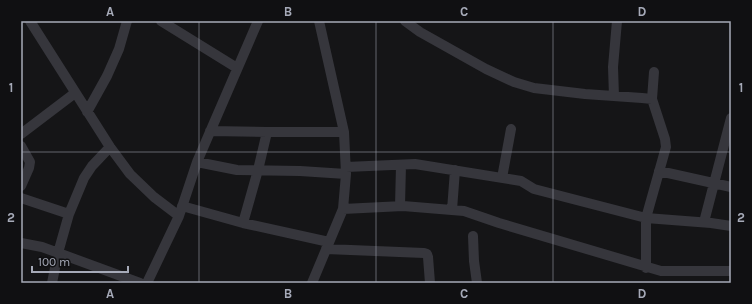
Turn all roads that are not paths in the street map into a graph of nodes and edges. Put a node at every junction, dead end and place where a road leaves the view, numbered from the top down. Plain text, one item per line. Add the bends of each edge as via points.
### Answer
1 (30, 21) edge
2 (127, 21) edge
3 (161, 21) edge
4 (258, 21) edge
5 (319, 21) edge
6 (405, 21) edge
7 (617, 21) edge
8 (237, 68) junction
9 (654, 72) dead end
10 (75, 93) junction
11 (614, 96) junction
12 (652, 100) junction
13 (87, 112) junction
14 (731, 118) edge
15 (511, 129) dead end
16 (210, 132) junction
17 (267, 132) junction
18 (344, 132) junction
19 (21, 134) edge
20 (21, 146) edge
21 (110, 147) junction
22 (727, 153) edge
23 (196, 162) junction
24 (402, 165) junction
25 (258, 170) junction
26 (346, 170) junction
27 (456, 170) junction
28 (659, 172) junction
29 (502, 178) junction
30 (714, 184) junction
31 (21, 186) edge
32 (731, 187) edge
33 (21, 198) edge
34 (182, 206) junction
35 (400, 206) junction
36 (343, 209) junction
37 (452, 210) junction
38 (69, 214) junction
39 (179, 216) junction
40 (646, 218) junction
41 (704, 222) junction
42 (243, 223) junction
43 (731, 226) edge
44 (473, 236) dead end
45 (21, 243) edge
46 (328, 245) junction
47 (58, 253) junction
48 (646, 268) junction
49 (731, 270) edge
50 (52, 283) edge
51 (140, 283) edge
52 (147, 283) edge
53 (312, 283) edge
54 (430, 283) edge
55 (477, 283) edge

1 - 10 street
2 - 13 street via 113,63
3 - 8 street
4 - 8 street
5 - 18 street
6 - 11 street via 486,69 514,82 534,88
7 - 11 street via 613,67
8 - 16 street
9 - 12 street
10 - 13 street
10 - 19 street
11 - 12 street
12 - 28 street via 666,147
13 - 21 street
14 - 22 street
15 - 29 street
16 - 17 street
16 - 23 street
17 - 18 street
17 - 25 street
18 - 26 street
20 - 31 street via 30,162
21 - 38 street via 84,178
21 - 39 street via 130,174
22 - 30 street
23 - 25 street via 237,170
23 - 34 street
24 - 26 street
24 - 27 street via 415,164
24 - 35 street
25 - 26 street
25 - 42 street
26 - 36 street
27 - 29 street
27 - 37 street
28 - 30 street
28 - 40 street
29 - 40 street via 521,181 534,189
30 - 32 street
30 - 41 street
33 - 38 street
34 - 39 street
34 - 42 street
35 - 36 street
35 - 37 street
36 - 46 street
37 - 48 street via 464,211
38 - 47 street
39 - 52 street
40 - 41 street
40 - 48 street
41 - 43 street
42 - 46 street
44 - 55 street
45 - 47 street
46 - 53 street
46 - 54 street via 427,254
47 - 50 street
47 - 51 street
48 - 49 street via 661,271

